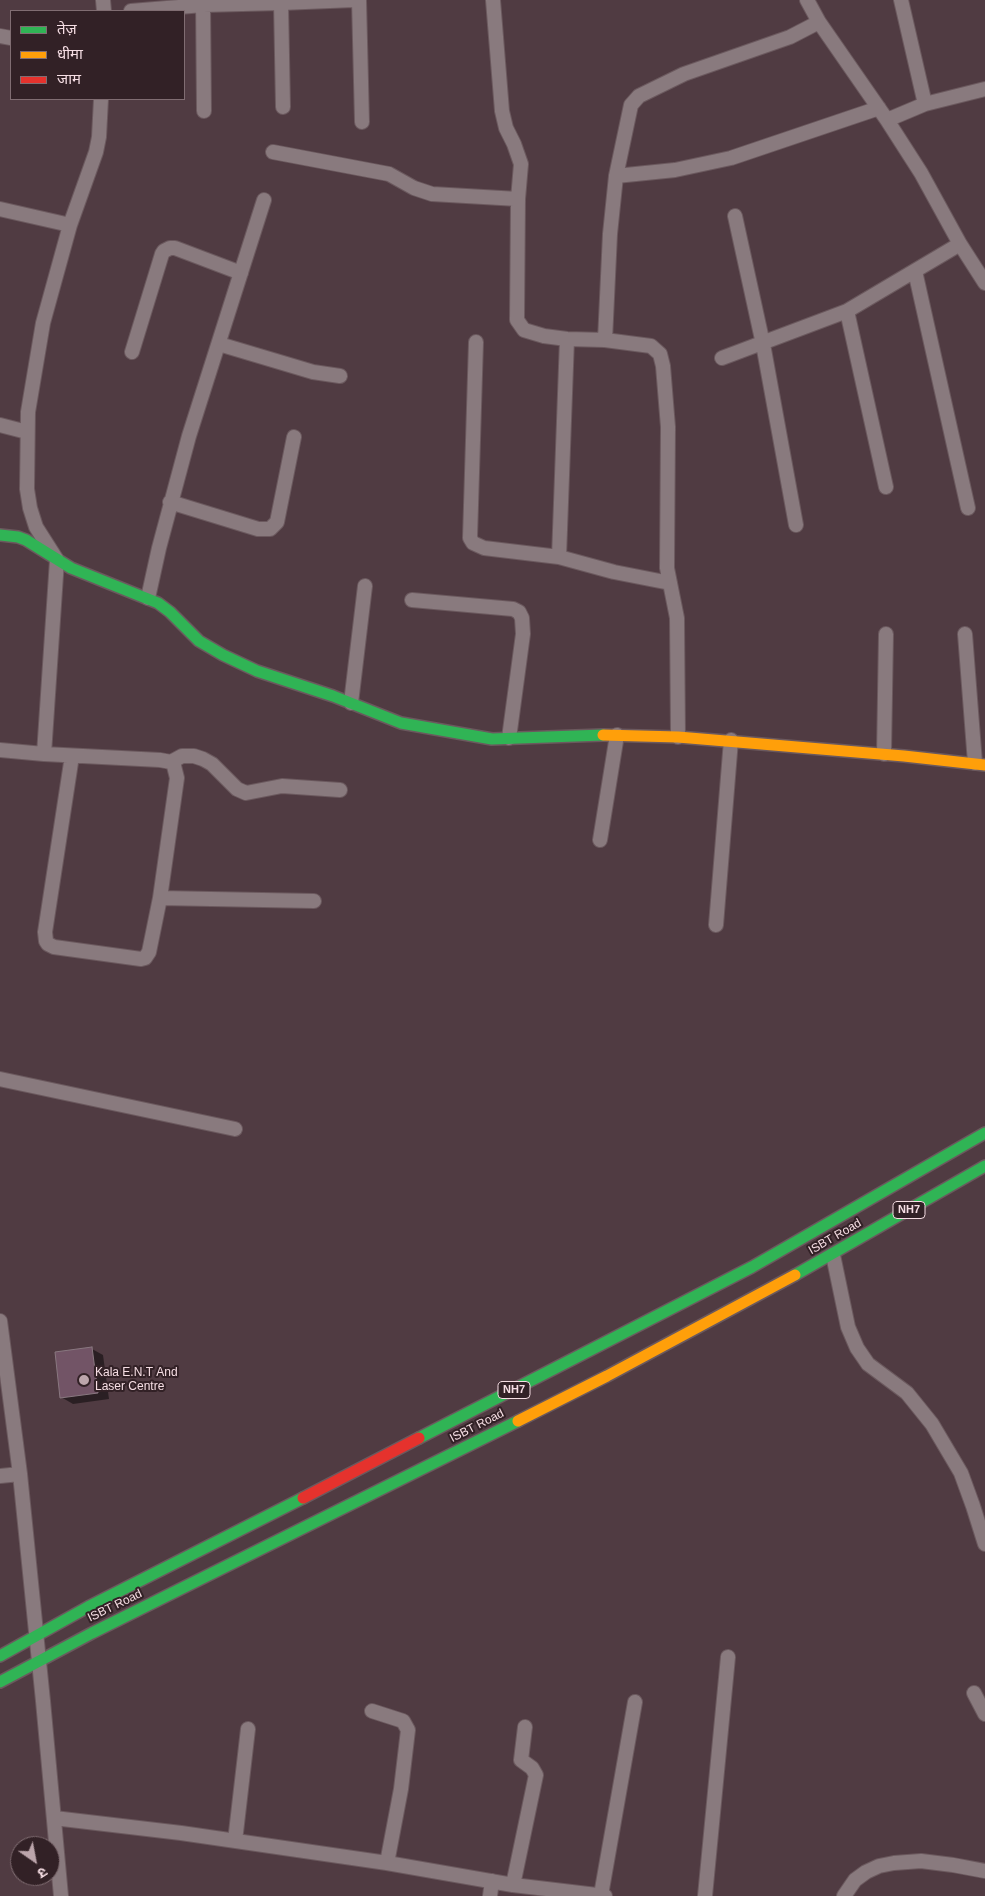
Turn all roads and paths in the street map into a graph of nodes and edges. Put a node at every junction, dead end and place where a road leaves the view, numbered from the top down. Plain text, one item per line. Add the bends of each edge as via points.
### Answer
1 (354, 0) edge
2 (359, 0) edge
3 (492, 0) edge
4 (807, 0) edge
5 (901, 0) edge
6 (281, 1) edge
7 (203, 2) edge
8 (139, 10) edge
9 (819, 22) junction
10 (985, 89) edge
11 (101, 100) edge
12 (925, 104) junction
13 (282, 107) dead end
14 (879, 108) junction
15 (204, 111) dead end
16 (888, 120) junction
17 (362, 122) dead end
18 (273, 152) dead end
19 (616, 176) junction
20 (518, 198) junction
21 (264, 200) dead end
22 (0, 208) edge
23 (735, 216) dead end
24 (70, 225) junction
25 (960, 244) junction
26 (915, 271) junction
27 (241, 273) junction
28 (985, 282) edge
29 (847, 311) junction
30 (567, 339) junction
31 (606, 340) junction
32 (476, 342) dead end
33 (219, 344) junction
34 (763, 344) junction
35 (132, 352) dead end
36 (722, 358) dead end
37 (340, 376) dead end
38 (0, 425) edge
39 (26, 432) junction
40 (294, 437) dead end
41 (886, 487) dead end
42 (170, 502) junction
43 (968, 508) dead end
44 (796, 525) dead end
45 (0, 535) edge
46 (560, 557) junction
47 (57, 560) junction
48 (670, 583) junction
49 (365, 586) dead end
50 (148, 598) junction
51 (412, 600) dead end
52 (886, 634) dead end
53 (965, 634) dead end
54 (351, 703) junction
55 (617, 735) junction
56 (678, 737) junction
57 (509, 738) junction
58 (731, 740) junction
59 (0, 750) edge
60 (44, 754) junction
61 (884, 754) junction
62 (72, 756) junction
63 (171, 762) junction
64 (980, 764) edge
65 (340, 790) dead end
66 (600, 840) dead end
67 (160, 898) junction
68 (314, 901) dead end
69 (716, 925) dead end
70 (0, 1079) edge
71 (234, 1129) dead end
72 (985, 1133) edge
73 (985, 1166) edge
74 (833, 1255) junction
75 (0, 1321) edge
76 (20, 1474) junction
77 (0, 1476) edge
78 (985, 1544) edge
79 (37, 1635) junction
80 (0, 1656) edge
81 (728, 1657) dead end
82 (39, 1660) junction
83 (0, 1682) edge
84 (974, 1694) dead end
85 (635, 1702) dead end
86 (372, 1711) dead end
87 (985, 1714) edge
88 (525, 1727) dead end
89 (248, 1729) dead end
90 (54, 1818) junction
91 (235, 1841) junction
92 (387, 1863) junction
93 (985, 1871) edge
94 (492, 1881) junction
95 (513, 1885) junction
96 (587, 1895) edge
97 (61, 1896) edge
98 (490, 1896) edge
99 (603, 1896) edge
100 (705, 1896) edge
101 (844, 1896) edge

1 - 6 street
2 - 17 street
3 - 20 street via 502,111 521,164
4 - 9 street
5 - 12 street
6 - 7 street
6 - 13 street
7 - 8 street
7 - 15 street
9 - 14 street
9 - 19 street via 790,38 684,74 639,96 628,112
10 - 12 street
11 - 24 street via 96,152
12 - 16 street
14 - 16 street
14 - 19 street via 731,158 675,170
16 - 25 street
18 - 20 street via 389,174 432,194
19 - 31 street
20 - 30 street via 517,320 524,330
21 - 27 street
22 - 24 street
23 - 34 street
24 - 39 street via 43,323
25 - 26 street
25 - 28 street
26 - 29 street
26 - 43 street
27 - 33 street
27 - 35 street via 175,248 164,251
29 - 34 street
29 - 41 street
30 - 31 street
30 - 46 street
31 - 48 street via 651,346 660,354 668,427 667,553
32 - 46 street via 470,538 478,547
33 - 37 street via 313,372
33 - 42 street
34 - 36 street
34 - 44 street
38 - 39 street
39 - 47 street via 27,489 32,516
40 - 42 street via 277,522 270,529 258,529
42 - 50 street
45 - 47 main road via 26,540
46 - 48 street
47 - 50 main road via 84,574
47 - 60 street
48 - 56 street via 677,618
49 - 54 street
50 - 54 main road via 170,612 210,649 257,670
51 - 57 street via 519,612 522,634
52 - 61 street
53 - 64 street
54 - 57 main road via 401,723 492,739
55 - 56 main road
55 - 57 main road
55 - 66 street
56 - 58 main road
58 - 61 main road
58 - 69 street
59 - 60 street
60 - 62 street
61 - 64 main road
62 - 63 street
62 - 67 street via 45,932 48,944 145,958
63 - 65 street via 182,756 203,759 242,793 282,786
63 - 67 street via 177,778
67 - 68 street
70 - 71 street
72 - 79 main road, NH7 via 752,1267
73 - 74 main road, ISBT Road / NH7
74 - 78 street via 848,1327 857,1348 868,1364 907,1393 932,1424 961,1473
74 - 82 main road, ISBT Road / NH7 via 607,1376
75 - 76 street
76 - 77 street
76 - 79 street
79 - 80 main road, NH7
79 - 82 street
81 - 100 street
82 - 83 main road, ISBT Road / NH7
82 - 90 street
84 - 87 street
85 - 99 street
86 - 92 street via 403,1721 408,1730
88 - 95 street via 521,1760 536,1774
89 - 91 street
90 - 91 street
90 - 97 street
91 - 92 street
92 - 94 street
93 - 101 street via 920,1861 894,1863 866,1872 855,1880
94 - 95 street
94 - 98 street
95 - 96 street
96 - 99 street

